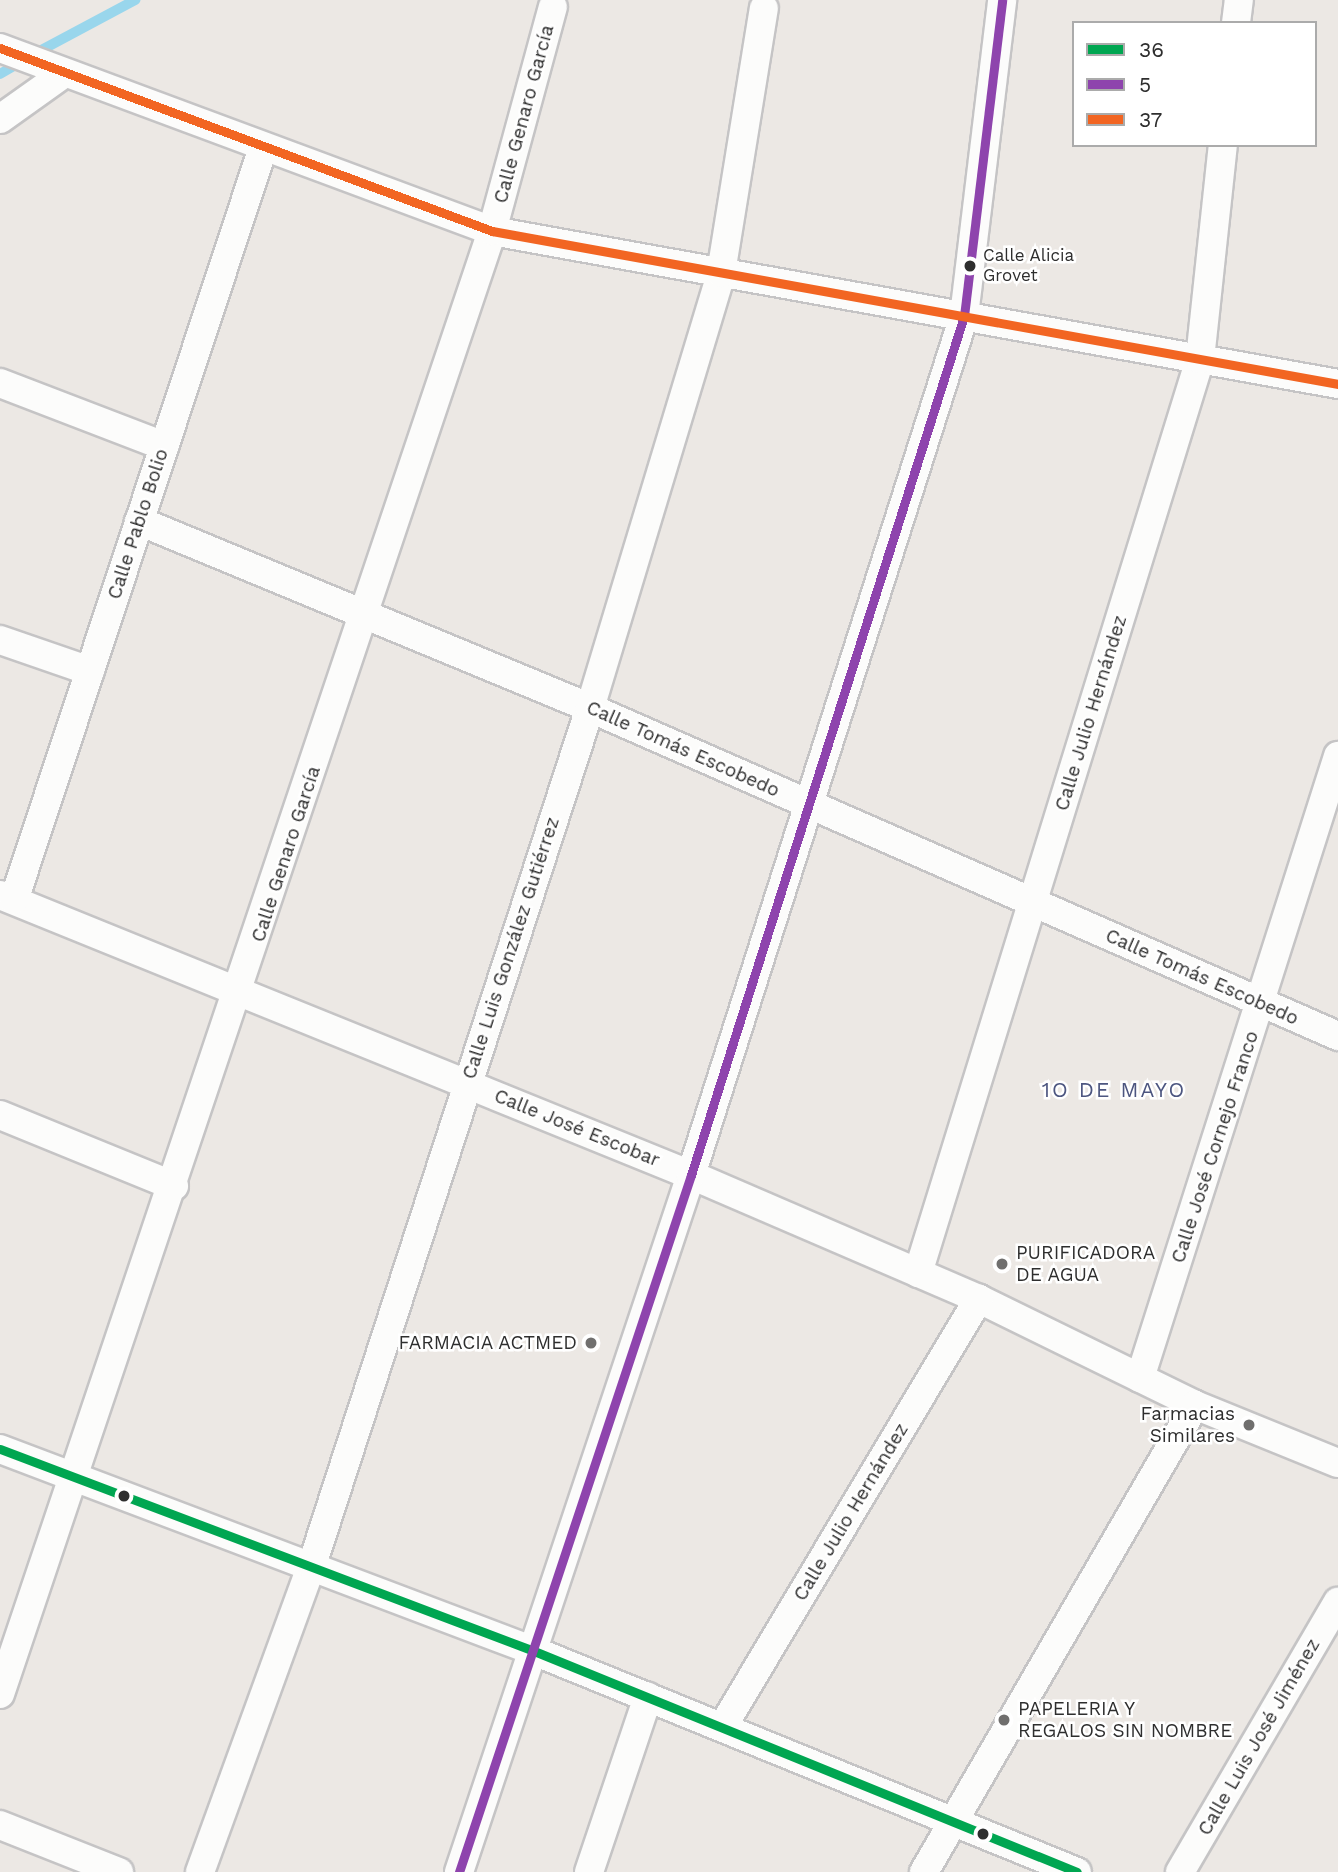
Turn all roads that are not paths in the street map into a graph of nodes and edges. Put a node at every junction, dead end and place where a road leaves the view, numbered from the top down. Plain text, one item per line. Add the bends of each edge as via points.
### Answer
1 (1002, 0) edge
2 (1239, 0) edge
3 (553, 7) dead end
4 (764, 8) dead end
5 (1236, 21) edge
6 (0, 48) edge
7 (54, 70) junction
8 (0, 120) edge
9 (1223, 147) edge
10 (262, 148) junction
11 (492, 231) junction
12 (721, 273) junction
13 (964, 316) junction
14 (1200, 359) junction
15 (0, 383) edge
16 (1338, 384) edge
17 (164, 446) junction
18 (139, 521) junction
19 (365, 614) junction
20 (0, 640) edge
21 (90, 671) junction
22 (590, 708) junction
23 (1338, 756) edge
24 (810, 805) junction
25 (7, 897) edge
26 (1032, 903) junction
27 (240, 990) junction
28 (1261, 1003) junction
29 (1338, 1036) edge
30 (467, 1083) junction
31 (0, 1115) edge
32 (691, 1175) junction
33 (174, 1186) junction
34 (918, 1273) junction
35 (979, 1299) junction
36 (1140, 1378) junction
37 (1195, 1405) junction
38 (0, 1449) edge
39 (1338, 1463) edge
40 (76, 1479) junction
41 (312, 1565) junction
42 (1338, 1602) edge
43 (534, 1651) junction
44 (0, 1694) edge
45 (648, 1697) junction
46 (723, 1726) junction
47 (956, 1819) junction
48 (0, 1825) edge
49 (119, 1872) edge
50 (200, 1872) edge
51 (459, 1872) edge
52 (589, 1872) edge
53 (924, 1872) edge
54 (1077, 1872) edge
55 (1180, 1872) edge

1 - 13 street
2 - 5 street
3 - 11 street, Calle Genaro García
4 - 12 street, Calle Luis González Gutiérrez
6 - 7 street
7 - 8 street
7 - 10 street
9 - 14 street, Calle Julio Hernández
10 - 11 street
10 - 17 street, Calle Pablo Bolio
11 - 12 street
11 - 19 street, Calle Genaro García
12 - 13 street
12 - 22 street, Calle Luis González Gutiérrez
13 - 14 street
13 - 24 street
14 - 16 street
14 - 26 street, Calle Julio Hernández
15 - 17 street
17 - 18 street, Calle Pablo Bolio
18 - 19 street, Calle Tomás Escobedo
18 - 21 street, Calle Pablo Bolio
19 - 22 street, Calle Tomás Escobedo
19 - 27 street, Calle Genaro García
20 - 21 street
21 - 25 street, Calle Pablo Bolio
22 - 24 street, Calle Tomás Escobedo
22 - 30 street, Calle Luis González Gutiérrez
23 - 28 street, Calle José Cornejo Franco
24 - 26 street, Calle Tomás Escobedo
24 - 32 street
25 - 27 street, Calle José Escobar
26 - 28 street, Calle Tomás Escobedo
26 - 34 street, Calle Julio Hernández
27 - 30 street, Calle José Escobar
27 - 33 street, Calle Genaro García
28 - 29 street, Calle Tomás Escobedo
28 - 36 street, Calle José Cornejo Franco
30 - 32 street, Calle José Escobar
30 - 41 street, Calle Luis González Gutiérrez
31 - 33 street
32 - 34 street, Calle José Escobar
32 - 43 street
33 - 40 street, Calle Genaro García
34 - 35 street, Calle José Escobar
35 - 36 street, Calle José Escobar
35 - 46 street, Calle Julio Hernández
36 - 37 street, Calle José Escobar
37 - 39 street, Calle José Escobar
37 - 47 street
38 - 40 street
40 - 41 street
40 - 44 street, Calle Genaro García
41 - 43 street
41 - 50 street, Calle Luis González Gutiérrez
42 - 55 street, Calle Luis José Jiménez
43 - 45 street
43 - 51 street
45 - 46 street
45 - 52 street
46 - 47 street
47 - 53 street
47 - 54 street
48 - 49 street

